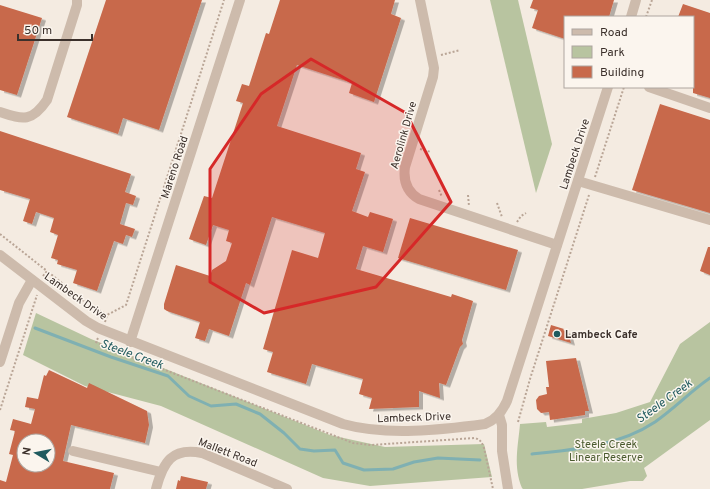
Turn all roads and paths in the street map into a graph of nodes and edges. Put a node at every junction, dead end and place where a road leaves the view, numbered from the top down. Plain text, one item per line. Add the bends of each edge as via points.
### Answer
1 (77, 0) edge
2 (224, 0) edge
3 (240, 0) edge
4 (420, 0) edge
5 (636, 0) edge
6 (652, 0) edge
7 (631, 16) edge
8 (646, 16) edge
9 (460, 50) dead end
10 (432, 57) junction
11 (608, 88) edge
12 (624, 88) edge
13 (652, 88) edge
14 (710, 108) edge
15 (0, 112) edge
16 (578, 181) junction
17 (592, 186) junction
18 (497, 203) dead end
19 (710, 220) edge
20 (500, 226) junction
21 (0, 234) edge
22 (557, 245) junction
23 (0, 255) edge
24 (47, 271) junction
25 (36, 283) junction
26 (130, 342) junction
27 (0, 362) edge
28 (0, 410) edge
29 (499, 415) junction
30 (518, 422) dead end
31 (73, 451) dead end
32 (161, 472) junction
33 (156, 489) edge
34 (288, 489) edge
35 (508, 489) edge

1 - 15 street via 78,5 47,100 39,112 22,118
2 - 24 path via 126,305 107,315 85,302
3 - 26 street, Mareno Road
4 - 10 street, Aerolink Drive
5 - 7 street
6 - 8 path
9 - 10 path
10 - 20 street, Aerolink Drive via 434,73 405,167 406,183 409,190 419,199
11 - 16 street, Lambeck Drive
12 - 17 path
13 - 14 street
16 - 17 street
16 - 22 street, Lambeck Drive
17 - 19 street
17 - 30 path
18 - 20 path via 502,216
20 - 22 street, Aerolink Drive
21 - 24 path
22 - 29 street, Lambeck Drive via 507,401
23 - 25 street, Lambeck Drive
24 - 25 path
25 - 26 street, Lambeck Drive via 86,321
25 - 27 street via 19,303
25 - 28 path
26 - 29 street, Lambeck Drive via 328,419 365,430 399,431 466,427 491,422
29 - 35 street
31 - 32 street
32 - 33 street, Mallett Road
32 - 34 street, Mallett Road via 170,458 190,451 202,453

